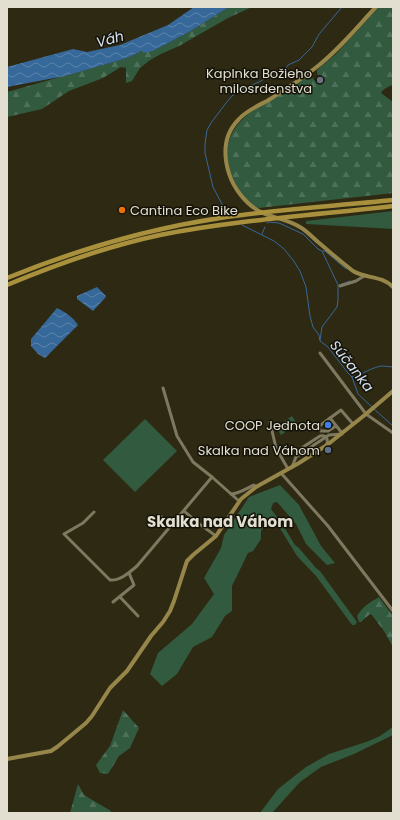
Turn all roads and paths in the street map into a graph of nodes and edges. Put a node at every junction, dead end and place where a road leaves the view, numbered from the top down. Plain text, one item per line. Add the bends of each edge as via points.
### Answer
1 (376, 7) edge
2 (393, 200) edge
3 (393, 206) edge
4 (364, 276) junction
5 (7, 278) edge
6 (7, 285) edge
7 (340, 286) dead end
8 (393, 287) edge
9 (320, 353) dead end
10 (163, 388) dead end
11 (393, 391) edge
12 (366, 414) junction
13 (330, 418) junction
14 (270, 422) dead end
15 (353, 424) junction
16 (336, 426) junction
17 (342, 433) junction
18 (393, 433) edge
19 (326, 437) junction
20 (327, 445) junction
21 (290, 468) junction
22 (281, 473) junction
23 (212, 477) junction
24 (256, 487) junction
25 (230, 493) junction
26 (239, 501) junction
27 (184, 510) junction
28 (94, 512) dead end
29 (159, 515) dead end
30 (171, 526) junction
31 (216, 536) junction
32 (129, 573) junction
33 (120, 597) junction
34 (113, 602) dead end
35 (393, 611) edge
36 (138, 616) dead end
37 (7, 759) edge

1 - 4 main road via 340,47 313,70 238,119 229,133 225,150 226,163 238,191 256,210 301,227 347,267
2 - 5 highway via 227,217 158,230 89,248
3 - 6 highway via 222,224 159,236 85,256
4 - 7 street
4 - 8 main road via 383,280
9 - 12 street
10 - 23 street via 177,436 193,462
11 - 12 main road
12 - 15 main road
12 - 18 street
13 - 15 street via 340,410
13 - 16 street
13 - 16 street via 318,427 321,432
14 - 21 street via 276,448
15 - 17 main road
16 - 17 street
17 - 19 street
17 - 20 main road
19 - 20 street
19 - 21 street via 320,436 300,449
20 - 21 main road
21 - 22 main road
22 - 24 main road
22 - 35 street via 328,526
23 - 25 street
23 - 27 street
24 - 25 street via 254,485 234,494
24 - 26 main road
25 - 26 street
26 - 31 main road
27 - 30 street
27 - 31 street
28 - 32 street via 83,523 64,534 110,580 114,581
29 - 30 street
30 - 32 street
31 - 37 main road via 187,561 166,617 86,722 51,750
32 - 33 street via 134,586
33 - 34 street
33 - 36 street

